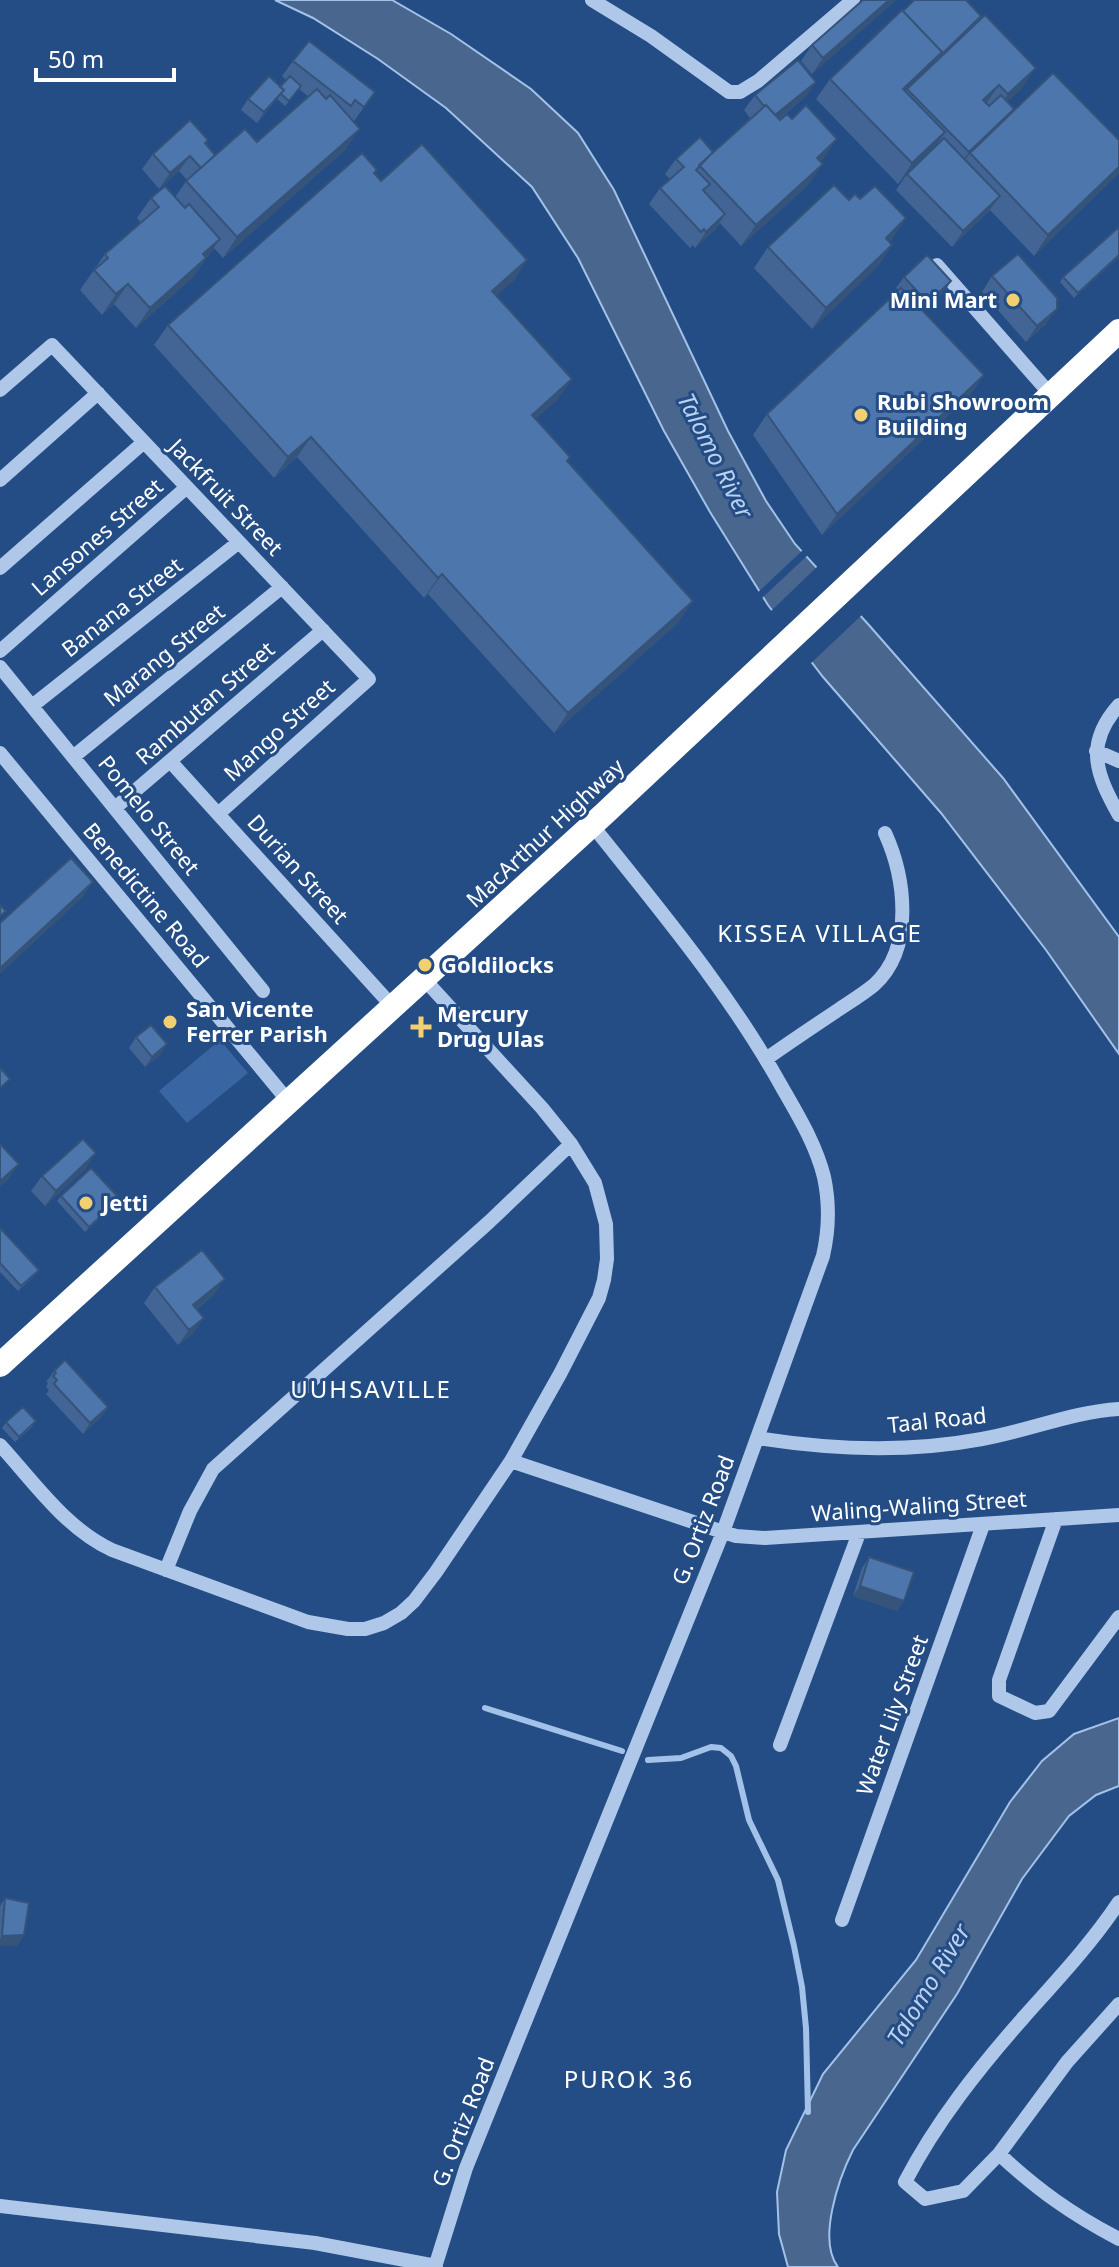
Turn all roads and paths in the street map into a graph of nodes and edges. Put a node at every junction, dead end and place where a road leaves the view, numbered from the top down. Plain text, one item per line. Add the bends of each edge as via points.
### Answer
1 (592, 0) edge
2 (853, 0) edge
3 (937, 265) edge
4 (1119, 331) edge
5 (0, 390) edge
6 (98, 393) junction
7 (1051, 395) junction
8 (144, 442) junction
9 (0, 480) edge
10 (187, 487) junction
11 (239, 542) junction
12 (0, 568) edge
13 (282, 587) junction
14 (323, 630) junction
15 (0, 651) edge
16 (0, 667) edge
17 (369, 679) joint
18 (1119, 705) edge
19 (32, 706) junction
20 (1096, 751) junction
21 (0, 753) edge
22 (73, 757) junction
23 (170, 761) junction
24 (1119, 761) edge
25 (115, 808) junction
26 (218, 814) junction
27 (1119, 815) edge
28 (592, 825) junction
29 (885, 833) dead end
30 (424, 979) junction
31 (263, 991) dead end
32 (393, 1007) junction
33 (766, 1059) junction
34 (289, 1102) junction
35 (571, 1144) junction
36 (0, 1365) edge
37 (1119, 1409) edge
38 (757, 1438) junction
39 (0, 1445) edge
40 (511, 1461) junction
41 (1119, 1515) edge
42 (1056, 1519) junction
43 (983, 1525) junction
44 (723, 1532) junction
45 (859, 1533) junction
46 (166, 1570) junction
47 (1119, 1617) edge
48 (780, 1745) dead end
49 (1119, 1902) edge
50 (842, 1920) dead end
51 (1119, 2004) edge
52 (999, 2154) junction
53 (0, 2206) edge
54 (1119, 2239) edge
55 (436, 2266) edge

1 - 2 street via 729,92 758,81
3 - 7 street
4 - 7 highway, MacArthur Highway
5 - 6 street, Jackfruit Street via 52,345
6 - 8 street, Jackfruit Street
6 - 9 street
7 - 28 highway, MacArthur Highway
8 - 10 street, Jackfruit Street
8 - 12 street
10 - 11 street, Jackfruit Street
10 - 15 street, Lansones Street
11 - 13 street, Jackfruit Street
11 - 19 street, Banana Street
13 - 14 street, Jackfruit Street
13 - 22 street, Marang Street
14 - 17 street, Jackfruit Street
14 - 23 street, Rambutan Street
16 - 19 street, Pomelo Street
17 - 26 street, Mango Street
18 - 20 street via 1105,721
19 - 22 street, Pomelo Street
20 - 24 street
20 - 27 street via 1107,794
21 - 34 street, Benedictine Road
22 - 25 street, Pomelo Street
23 - 25 street, Rambutan Street
23 - 26 street, Durian Street
25 - 31 street, Pomelo Street
26 - 32 street, Durian Street
28 - 30 highway, MacArthur Highway
28 - 33 street, G. Ortiz Road via 714,978
29 - 33 street via 901,893 894,956 874,985
30 - 32 highway, MacArthur Highway
30 - 35 street
32 - 34 highway, MacArthur Highway
33 - 38 street, G. Ortiz Road via 809,1137 829,1209 823,1256
34 - 36 highway, MacArthur Highway
35 - 40 street via 602,1205 607,1242 604,1280
35 - 46 street via 213,1469
37 - 38 street, Taal Road via 984,1439 901,1449 804,1446
38 - 44 street, G. Ortiz Road
39 - 46 street via 82,1533
40 - 44 street, Waling-Waling Street
40 - 46 street via 414,1601 375,1626 348,1629 308,1622
41 - 42 street, Waling-Waling Street
42 - 43 street, Waling-Waling Street
42 - 47 street via 999,1680 999,1696 1035,1713 1049,1711
43 - 45 street, Waling-Waling Street
43 - 50 street, Water Lily Street
44 - 45 street, Waling-Waling Street via 765,1538
44 - 55 street, G. Ortiz Road via 479,2135
45 - 48 street
49 - 52 street via 975,2075 922,2148 905,2182 925,2199 963,2191
51 - 52 street via 1067,2062
52 - 54 street via 1059,2205
53 - 55 street via 315,2243

